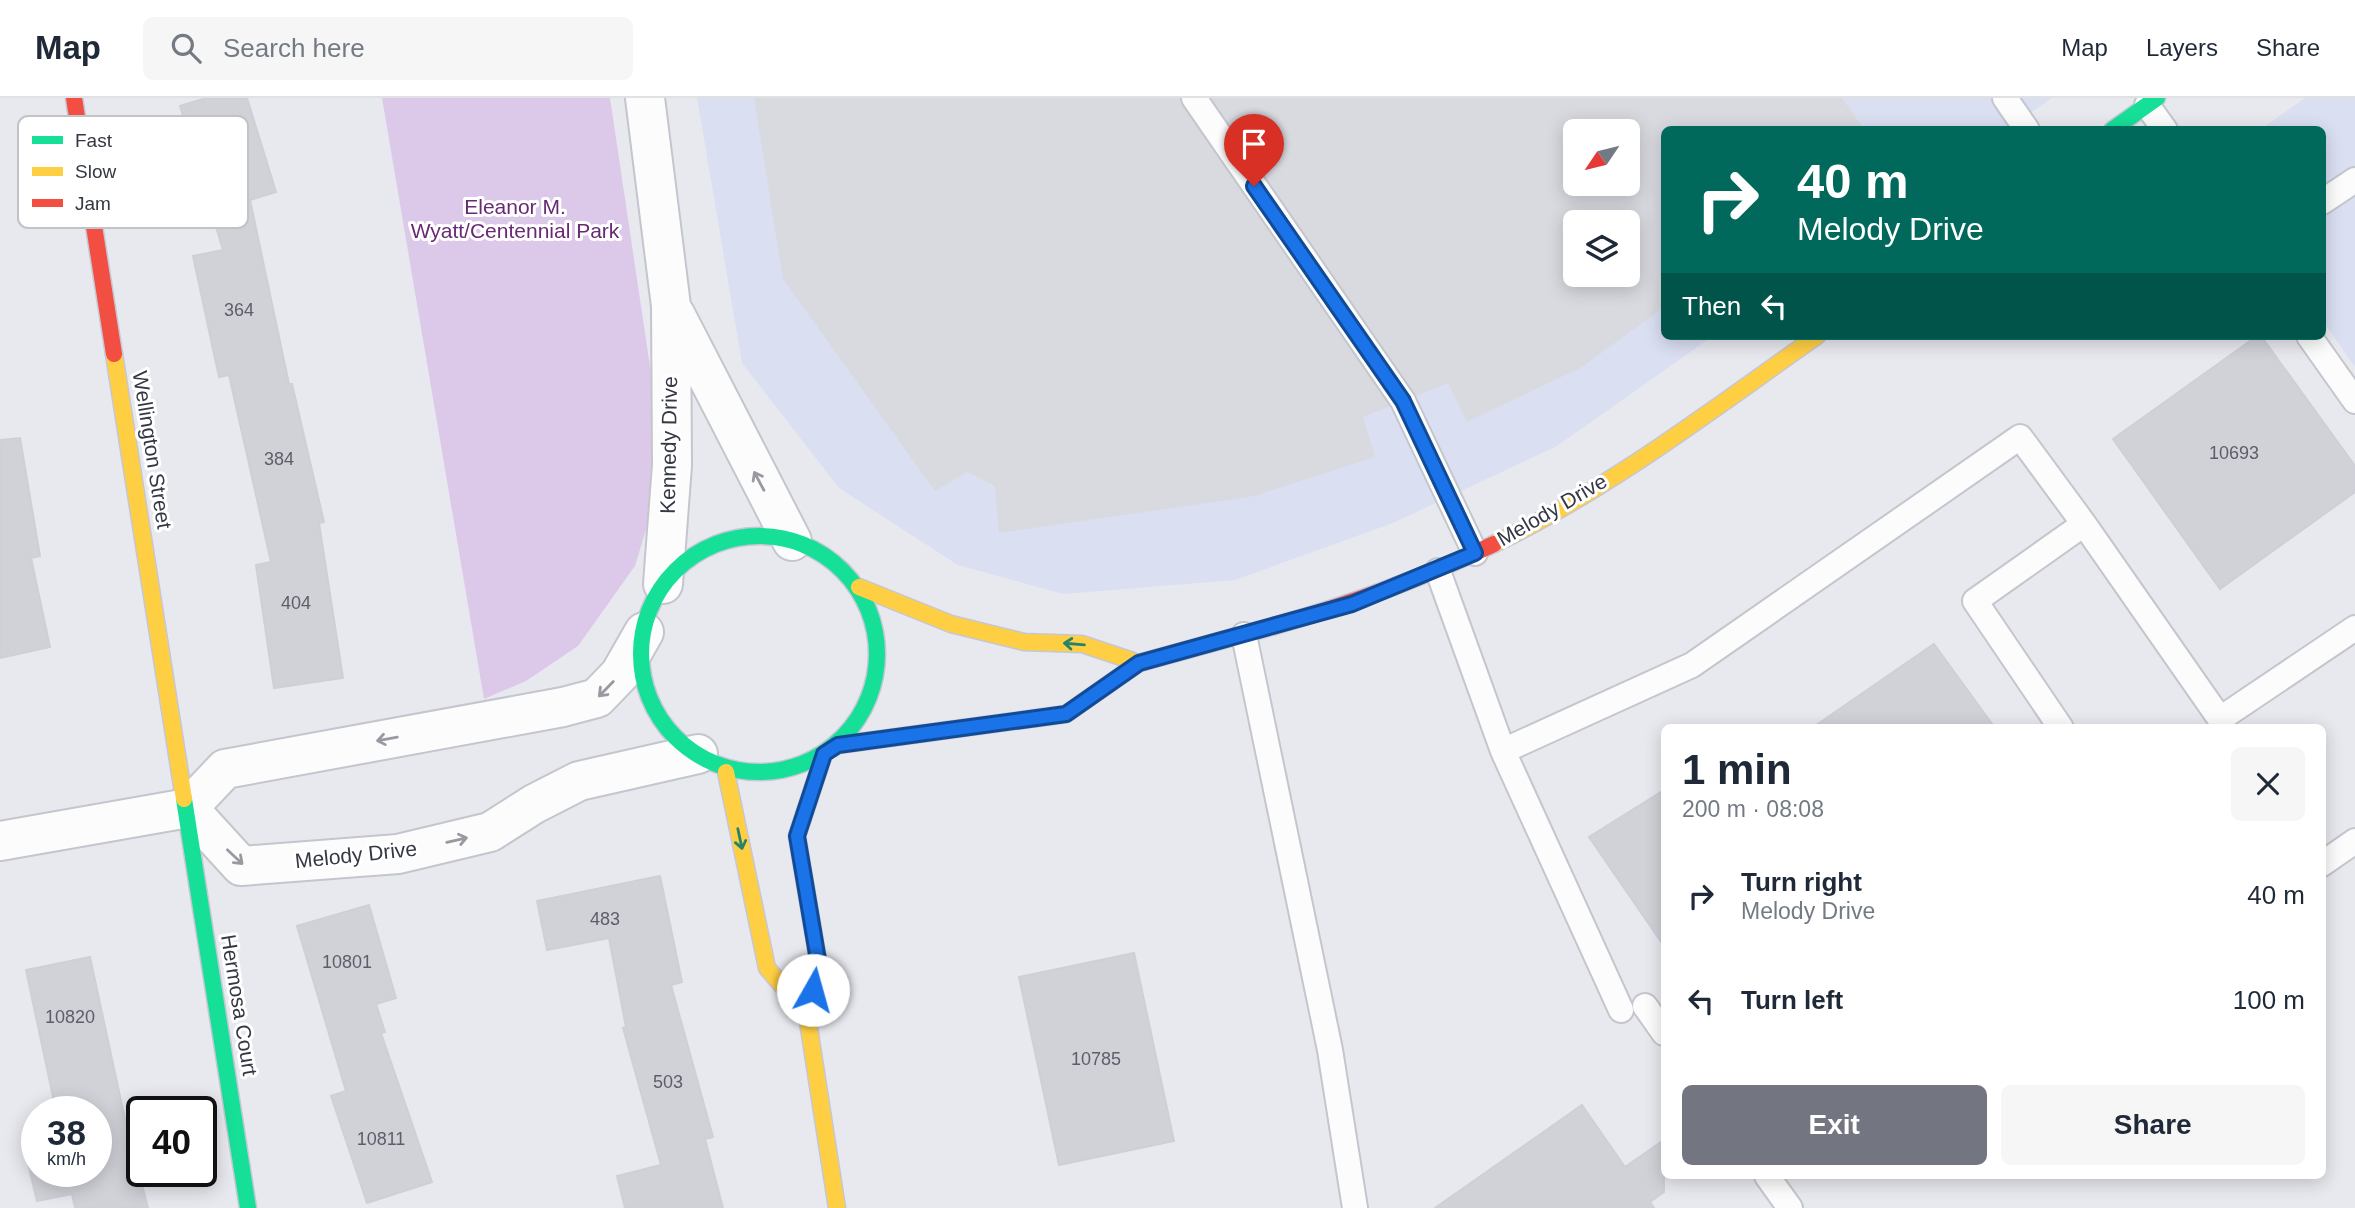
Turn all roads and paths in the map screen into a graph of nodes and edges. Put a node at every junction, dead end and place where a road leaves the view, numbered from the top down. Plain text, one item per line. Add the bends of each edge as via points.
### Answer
1 (74, 98) edge
2 (645, 98) edge
3 (1194, 98) edge
4 (2005, 98) edge
5 (2152, 101) edge
6 (77, 116) edge
7 (2024, 126) edge
8 (2118, 126) edge
9 (2163, 126) edge
10 (2355, 180) edge
11 (2326, 199) edge
12 (95, 228) edge
13 (671, 306) junction
14 (1811, 340) edge
15 (2312, 340) edge
16 (2355, 401) edge
17 (2084, 524) junction
18 (792, 541) junction
19 (1475, 553) junction
20 (1437, 571) junction
21 (663, 584) junction
22 (859, 587) junction
23 (2355, 628) edge
24 (644, 632) junction
25 (1244, 635) junction
26 (1139, 663) junction
27 (2058, 724) edge
28 (838, 745) junction
29 (1503, 751) junction
30 (824, 754) junction
31 (712, 763) junction
32 (188, 808) junction
33 (0, 841) edge
34 (2355, 841) edge
35 (2326, 861) edge
36 (807, 1015) junction
37 (1661, 1031) edge
38 (1769, 1179) edge
39 (248, 1208) edge
40 (837, 1208) edge
41 (1355, 1208) edge
42 (1790, 1208) edge

1 - 6 street, Wellington Street
2 - 13 street, Kennedy Drive
3 - 19 lane via 1403,401
4 - 7 lane
5 - 8 street
5 - 9 lane
10 - 11 lane
12 - 32 street, Wellington Street
18 -> 13 street, Kennedy Drive
13 - 21 street, Kennedy Drive via 672,465
14 - 19 street, Melody Drive via 1637,460
15 - 16 lane
17 - 23 lane via 2220,719
17 - 27 lane via 1975,601
17 - 29 lane via 2020,437 1692,665
18 - 21 street via 760,535 713,543 684,561
18 - 22 street via 818,551
19 - 20 street, Melody Drive
20 - 25 street, Melody Drive via 1352,604
20 - 29 lane
21 - 24 street via 654,597
26 -> 22 street via 1082,644 1024,642 951,624
22 - 28 street via 876,640 877,668 860,717
24 - 31 street via 643,692 675,740
24 -> 32 street via 620,674 597,698 225,769
25 - 26 street, Melody Drive
25 - 41 lane via 1327,1038
26 - 28 street, Melody Drive via 1066,714
28 - 30 street
29 - 37 lane via 1633,1008
30 - 31 street via 779,769
30 - 36 street via 797,836 819,966
32 -> 31 street, Melody Drive via 241,866 398,854 490,832 579,781
31 -> 36 street via 767,968
32 - 33 street
32 - 39 street, Hermosa Court
34 - 35 lane
36 - 40 street
38 - 42 lane

